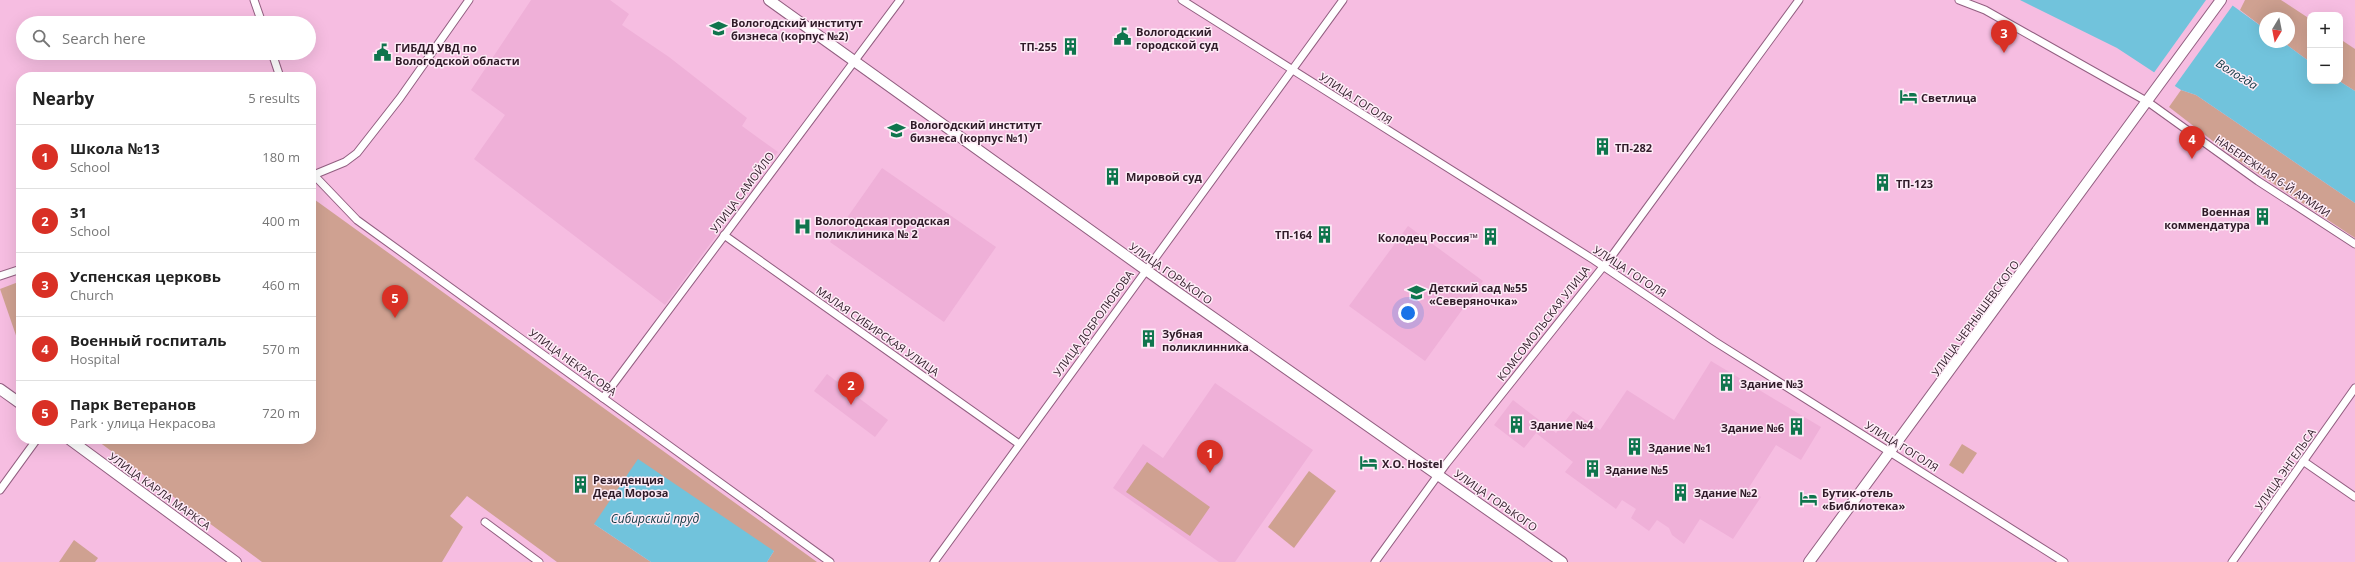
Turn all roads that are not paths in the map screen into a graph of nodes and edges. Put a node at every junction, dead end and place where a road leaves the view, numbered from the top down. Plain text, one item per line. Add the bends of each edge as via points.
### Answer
1 (254, 0) edge
2 (469, 0) edge
3 (769, 0) edge
4 (900, 0) edge
5 (1182, 0) edge
6 (1343, 0) edge
7 (1799, 0) edge
8 (1959, 0) edge
9 (2221, 0) edge
10 (260, 16) edge
11 (274, 60) edge
12 (854, 60) junction
13 (1292, 70) junction
14 (278, 72) edge
15 (2148, 102) junction
16 (316, 172) edge
17 (316, 179) edge
18 (724, 236) junction
19 (2355, 244) edge
20 (1602, 266) junction
21 (1145, 269) junction
22 (16, 271) edge
23 (0, 276) edge
24 (2355, 388) edge
25 (0, 389) edge
26 (603, 398) junction
27 (16, 400) edge
28 (33, 444) edge
29 (77, 444) edge
30 (1019, 444) junction
31 (1892, 452) junction
32 (2304, 461) junction
33 (1438, 474) junction
34 (0, 490) edge
35 (2355, 497) edge
36 (485, 522) dead end
37 (236, 562) edge
38 (539, 562) edge
39 (830, 562) edge
40 (934, 562) edge
41 (1375, 562) edge
42 (1562, 562) edge
43 (1809, 562) edge
44 (2064, 562) edge
45 (2232, 562) edge

1 - 10 street
2 - 16 street via 400,98 357,153 345,162
3 - 12 street, УЛИЦА ГОРЬКОГО
4 - 12 street, УЛИЦА САМОЙЛО
5 - 13 street, УЛИЦА ГОГОЛЯ
6 - 13 street, УЛИЦА ДОБРОЛЮБОВА
7 - 20 street, КОМСОМОЛЬСКАЯ УЛИЦА
8 - 15 street, НАБЕРЕЖНАЯ 6-Й АРМИИ via 1985,10
9 - 15 street, УЛИЦА ЧЕРНЫШЕВСКОГО
11 - 14 street
12 - 18 street, УЛИЦА САМОЙЛО
12 - 21 street, УЛИЦА ГОРЬКОГО
13 - 20 street, УЛИЦА ГОГОЛЯ
13 - 21 street, УЛИЦА ДОБРОЛЮБОВА
15 - 19 street, НАБЕРЕЖНАЯ 6-Й АРМИИ via 2258,181
15 - 31 street, УЛИЦА ЧЕРНЫШЕВСКОГО
17 - 26 street, УЛИЦА НЕКРАСОВА via 358,220
18 - 26 street, УЛИЦА САМОЙЛО
18 - 30 street, МАЛАЯ СИБИРСКАЯ УЛИЦА
20 - 31 street, УЛИЦА ГОГОЛЯ via 1714,341
20 - 33 street, КОМСОМОЛЬСКАЯ УЛИЦА
21 - 30 street, УЛИЦА ДОБРОЛЮБОВА
21 - 33 street, УЛИЦА ГОРЬКОГО
22 - 23 street
24 - 32 street, УЛИЦА ЭНГЕЛЬСА
25 - 27 street
26 - 39 street, УЛИЦА НЕКРАСОВА
28 - 34 street
29 - 37 street, УЛИЦА КАРЛА МАРКСА
30 - 40 street, УЛИЦА ДОБРОЛЮБОВА
31 - 43 street, УЛИЦА ЧЕРНЫШЕВСКОГО
31 - 44 street, УЛИЦА ГОГОЛЯ
32 - 35 street
32 - 45 street, УЛИЦА ЭНГЕЛЬСА
33 - 41 street, КОМСОМОЛЬСКАЯ УЛИЦА
33 - 42 street, УЛИЦА ГОРЬКОГО
36 - 38 street

